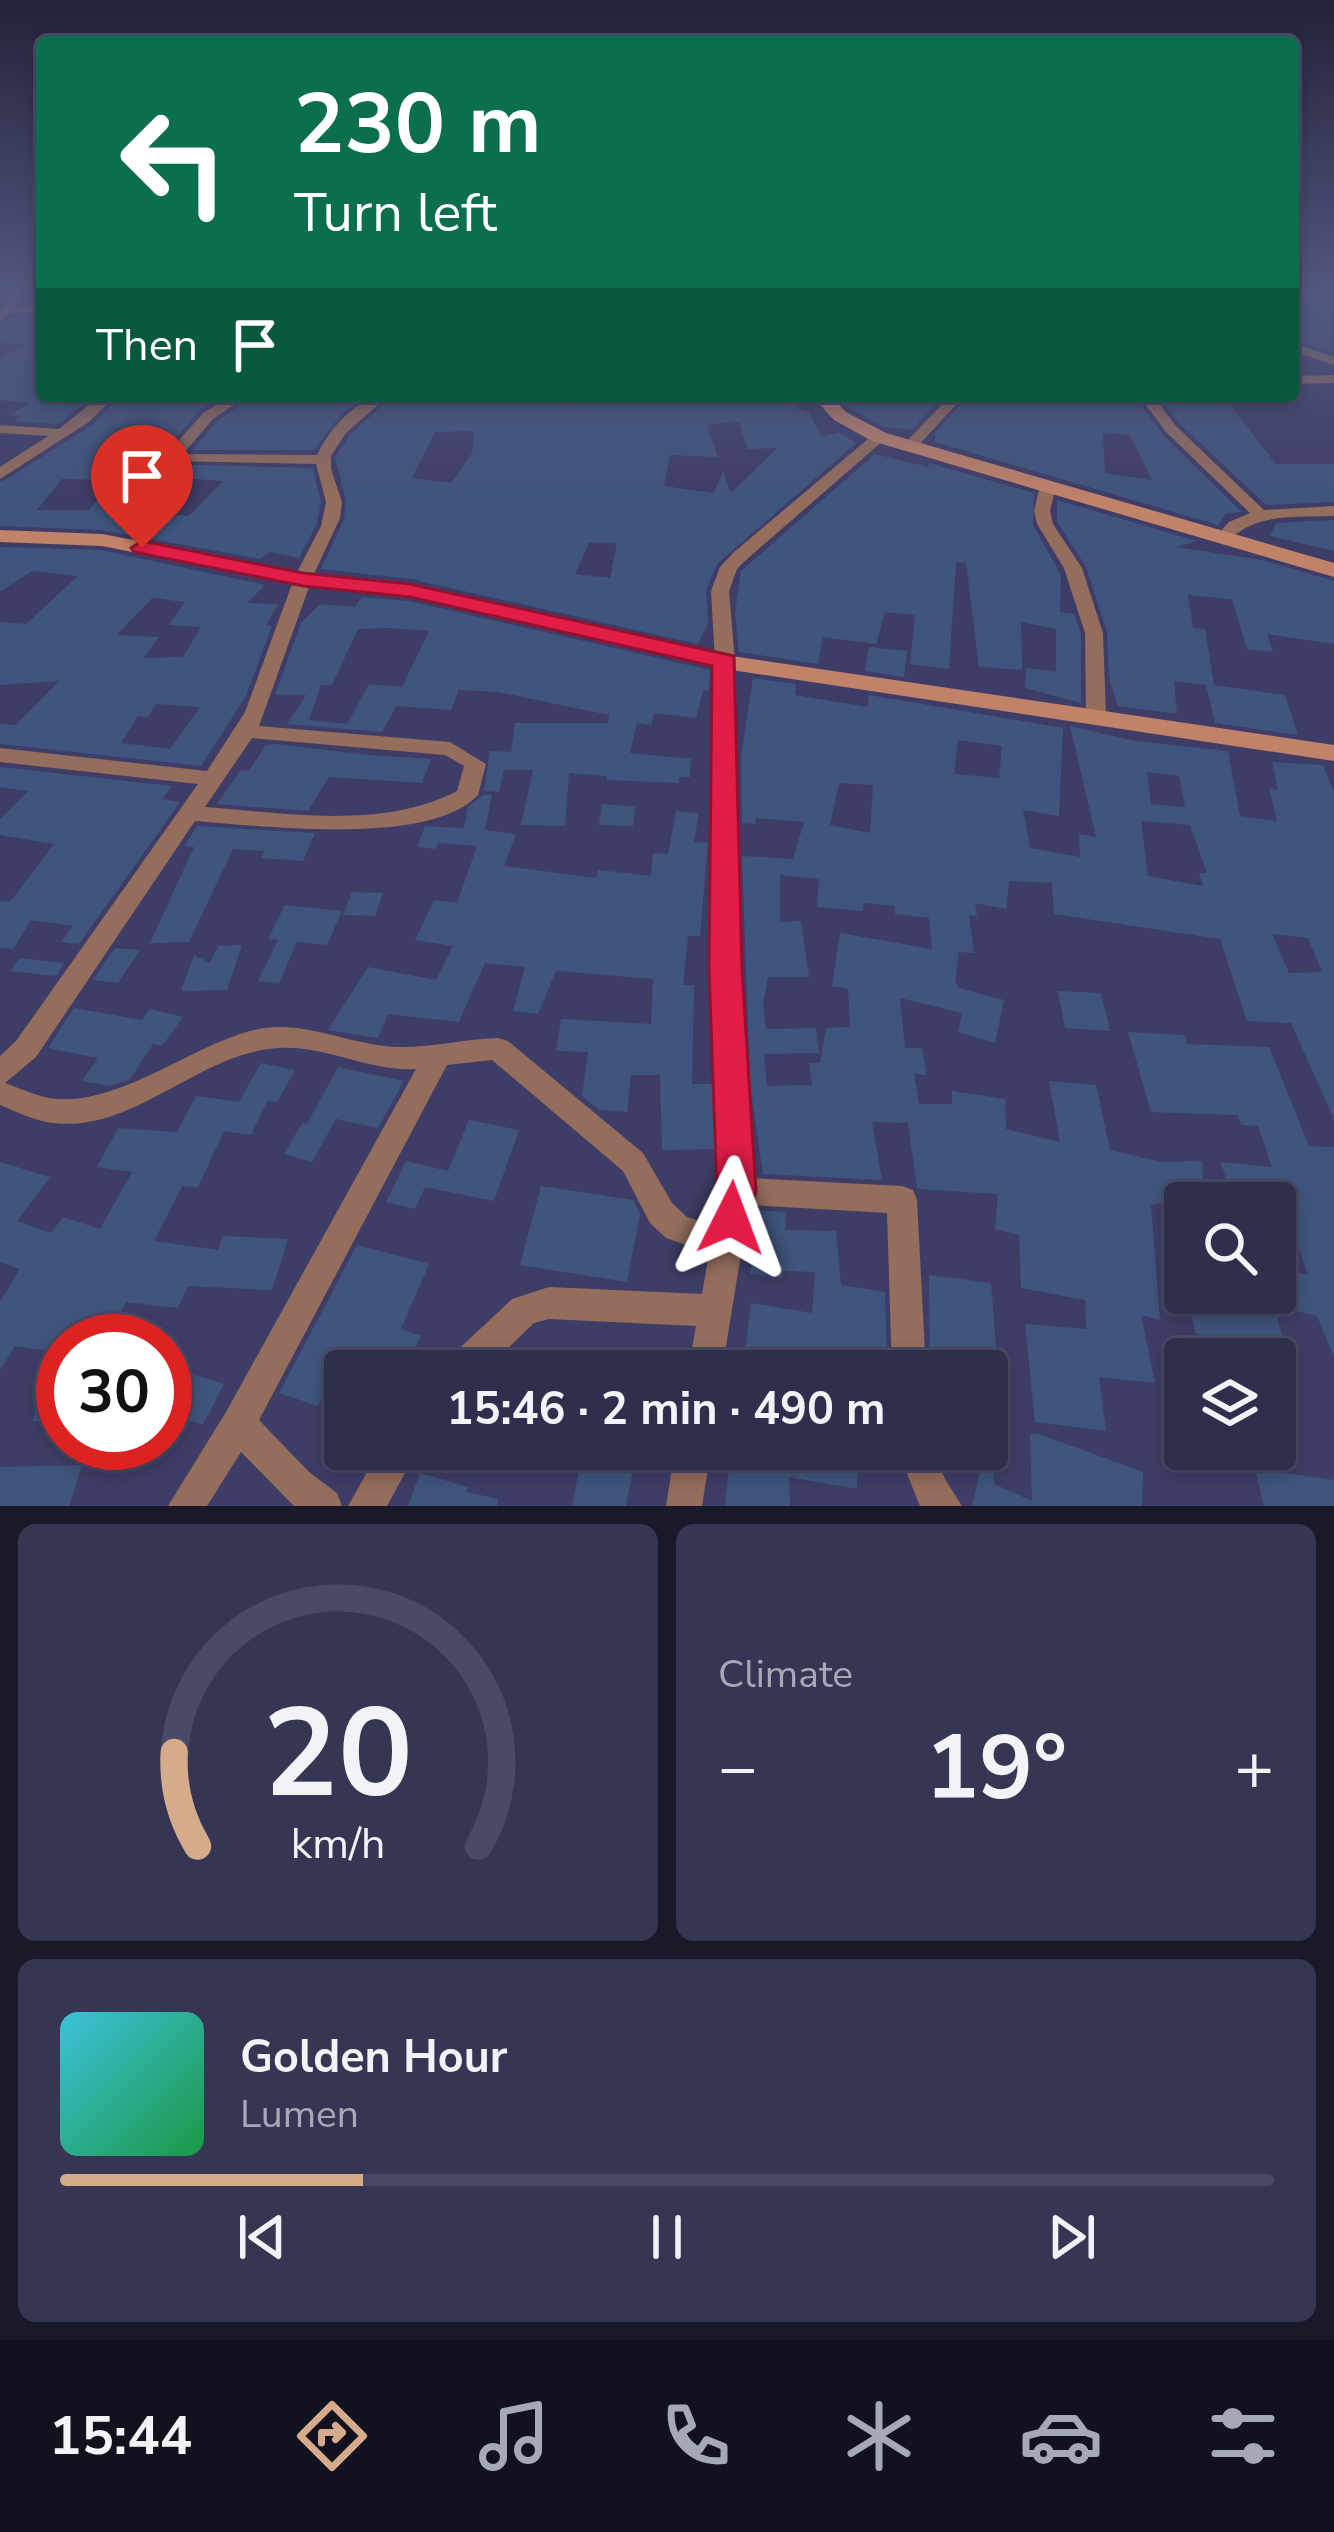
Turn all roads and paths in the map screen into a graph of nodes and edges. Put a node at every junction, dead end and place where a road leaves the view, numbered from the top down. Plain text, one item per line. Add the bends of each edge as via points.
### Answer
1 (1334, 379) edge
2 (1299, 380) edge
3 (102, 402) edge
4 (230, 402) edge
5 (374, 402) edge
6 (827, 402) edge
7 (951, 402) edge
8 (1150, 402) edge
9 (0, 429) edge
10 (59, 434) junction
11 (880, 437) junction
12 (910, 446) junction
13 (323, 460) junction
14 (0, 475) edge
15 (1048, 486) junction
16 (1334, 512) edge
17 (1259, 514) junction
18 (0, 536) edge
19 (1224, 536) junction
20 (1334, 570) edge
21 (303, 579) junction
22 (725, 662) junction
23 (1096, 717) junction
24 (246, 731) junction
25 (1334, 753) edge
26 (0, 755) edge
27 (216, 779) junction
28 (191, 813) junction
29 (436, 1059) junction
30 (0, 1073) edge
31 (0, 1093) edge
32 (736, 1191) junction
33 (726, 1244) junction
34 (715, 1311) junction
35 (482, 1350) edge
36 (708, 1350) edge
37 (908, 1350) edge
38 (238, 1424) junction
39 (387, 1470) edge
40 (690, 1470) edge
41 (923, 1470) edge
42 (186, 1506) edge
43 (324, 1506) edge
44 (366, 1506) edge
45 (684, 1506) edge
46 (944, 1506) edge

1 - 2 street
3 - 10 street
4 - 13 street via 171,458
5 - 13 street via 341,430
6 - 11 street
7 - 12 street
8 - 17 street via 1167,429 1238,486
9 - 10 street
10 - 14 street
11 - 12 street
11 - 22 street via 729,568 720,591
12 - 15 street
13 - 21 street via 334,512
15 - 19 street
15 - 23 street via 1046,524 1073,568 1094,633
16 - 17 street
17 - 19 street
18 - 21 street via 102,540
19 - 20 street
21 - 22 street via 410,590
21 - 24 street
22 - 23 street
22 - 32 street
23 - 25 street
24 - 27 street
24 - 28 street via 449,749 475,764 467,795 432,815 341,823
26 - 27 street
27 - 28 street
28 - 30 street via 26,1048
29 - 31 street via 277,1037 73,1111
29 - 33 street via 498,1048 633,1162 677,1228
29 - 38 street
32 - 33 street
32 - 37 street via 902,1201
33 - 34 street
34 - 35 street via 549,1303 524,1310
34 - 36 street
38 - 42 street
38 - 43 street
39 - 44 street
40 - 45 street
41 - 46 street

